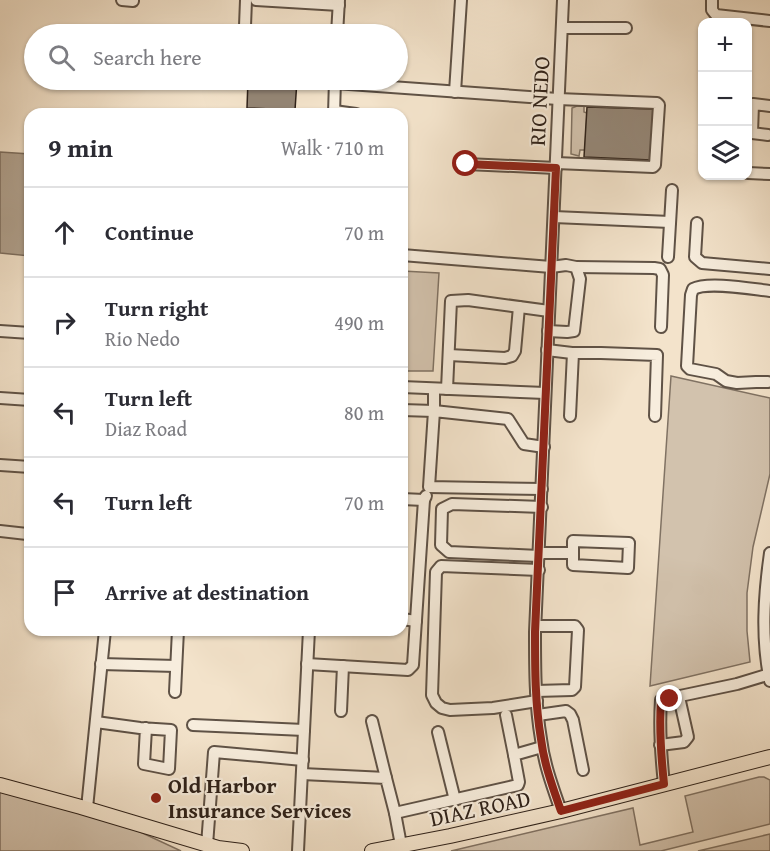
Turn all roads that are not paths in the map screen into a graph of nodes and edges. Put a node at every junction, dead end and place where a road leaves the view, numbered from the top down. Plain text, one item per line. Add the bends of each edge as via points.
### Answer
1 (122, 0) edge
2 (133, 0) edge
3 (246, 0) edge
4 (256, 0) edge
5 (461, 0) edge
6 (563, 0) edge
7 (712, 0) edge
8 (339, 2) edge
9 (770, 21) edge
10 (245, 24) edge
11 (338, 24) edge
12 (562, 28) junction
13 (626, 28) dead end
14 (408, 88) edge
15 (335, 90) edge
16 (455, 92) junction
17 (558, 99) junction
18 (770, 106) edge
19 (334, 108) edge
20 (768, 135) dead end
21 (466, 164) dead end
22 (556, 165) junction
23 (752, 173) edge
24 (770, 174) edge
25 (672, 190) dead end
26 (554, 218) junction
27 (670, 222) junction
28 (697, 223) dead end
29 (408, 255) edge
30 (668, 257) dead end
31 (551, 267) junction
32 (576, 267) junction
33 (770, 269) edge
34 (770, 291) edge
35 (519, 307) junction
36 (549, 311) junction
37 (661, 327) dead end
38 (0, 331) edge
39 (548, 332) junction
40 (24, 333) edge
41 (547, 350) junction
42 (573, 353) junction
43 (449, 355) junction
44 (769, 379) edge
45 (408, 387) edge
46 (434, 389) junction
47 (447, 389) junction
48 (545, 393) junction
49 (0, 398) edge
50 (24, 400) edge
51 (408, 410) edge
52 (434, 411) junction
53 (570, 416) dead end
54 (655, 416) dead end
55 (544, 447) junction
56 (0, 465) edge
57 (24, 467) edge
58 (429, 487) junction
59 (542, 489) junction
60 (408, 499) edge
61 (424, 500) junction
62 (542, 507) junction
63 (0, 531) edge
64 (24, 534) edge
65 (770, 553) edge
66 (539, 554) junction
67 (573, 554) junction
68 (539, 570) junction
69 (408, 620) edge
70 (417, 621) junction
71 (536, 626) junction
72 (104, 636) edge
73 (178, 636) edge
74 (309, 636) edge
75 (101, 664) junction
76 (307, 664) junction
77 (176, 666) junction
78 (343, 666) junction
79 (770, 676) edge
80 (175, 692) dead end
81 (536, 696) junction
82 (679, 697) junction
83 (341, 711) dead end
84 (506, 715) dead end
85 (538, 715) junction
86 (372, 721) dead end
87 (96, 722) junction
88 (193, 725) dead end
89 (146, 728) dead end
90 (304, 730) junction
91 (438, 732) dead end
92 (660, 745) junction
93 (542, 747) junction
94 (513, 755) junction
95 (770, 757) edge
96 (303, 760) junction
97 (583, 770) dead end
98 (302, 774) junction
99 (386, 778) junction
100 (664, 784) junction
101 (0, 785) edge
102 (455, 800) junction
103 (87, 808) junction
104 (561, 811) junction
105 (396, 813) junction
106 (207, 845) junction
107 (401, 846) junction
108 (242, 851) edge
109 (298, 851) edge
110 (372, 851) edge

1 - 2 street
3 - 10 street
4 - 8 street
5 - 16 street
6 - 12 street, RIO NEDO
7 - 9 street via 716,15
8 - 11 street
12 - 13 street
12 - 17 street, RIO NEDO
14 - 16 street
15 - 19 street
16 - 17 street
17 - 22 street, RIO NEDO
17 - 22 street via 658,105 653,167
18 - 20 street via 753,104 752,134
21 - 22 street
22 - 26 street, RIO NEDO
23 - 24 street
25 - 27 street
26 - 27 street
26 - 31 street, RIO NEDO
27 - 30 street
28 - 33 street via 696,257 702,263
29 - 31 street
31 - 32 street
31 - 36 street, RIO NEDO
32 - 37 street via 660,269
32 - 39 street via 579,279 574,330
34 - 44 street via 711,286 693,289 687,366 737,383
35 - 36 street
35 - 43 street via 512,356
35 - 43 street via 468,300 451,302
36 - 39 street, RIO NEDO
38 - 40 street
39 - 41 street, RIO NEDO
41 - 42 street
41 - 48 street, RIO NEDO
42 - 53 street
42 - 54 street via 657,356
43 - 47 street
45 - 46 street
46 - 47 street
46 - 52 street
47 - 48 street
48 - 55 street, RIO NEDO
49 - 50 street
51 - 52 street
52 - 55 street via 508,419 524,444
52 - 58 street
55 - 59 street, RIO NEDO
56 - 57 street
58 - 59 street
58 - 61 street
59 - 62 street, RIO NEDO
60 - 61 street
61 - 70 street
62 - 66 street, RIO NEDO
62 - 66 street via 452,504 441,509 441,545 449,552
63 - 64 street
65 - 79 street via 764,635
66 - 67 street
66 - 68 street, RIO NEDO
67 - 67 street via 573,541 629,543 628,567 573,565
68 - 71 street, RIO NEDO
68 - 81 street via 441,566 436,572 432,695 436,703 450,710 493,708
69 - 70 street
70 - 78 street via 414,664 408,670
71 - 81 street, RIO NEDO
71 - 81 street via 575,626 578,630 575,687
72 - 75 street
73 - 77 street
74 - 76 street
75 - 77 street
75 - 87 street
76 - 78 street
76 - 90 street
77 - 80 street
78 - 83 street
79 - 82 street
81 - 85 street, RIO NEDO
82 - 92 street via 661,700
82 - 92 street via 688,737 684,742
84 - 94 street
85 - 93 street, RIO NEDO
85 - 97 street via 566,711 570,714
86 - 99 street
87 - 89 street
87 - 103 street
88 - 90 street
90 - 96 street
91 - 102 street
92 - 100 street
93 - 94 street
93 - 104 street, RIO NEDO
94 - 102 street via 518,785
95 - 100 main road, DIAZ ROAD
96 - 98 street
96 - 106 street via 214,752
98 - 99 street
98 - 109 street
99 - 105 street
100 - 104 main road, DIAZ ROAD
101 - 103 main road
102 - 105 street
103 - 106 main road
104 - 107 main road, DIAZ ROAD
105 - 107 street
106 - 108 main road
107 - 110 main road, DIAZ ROAD

